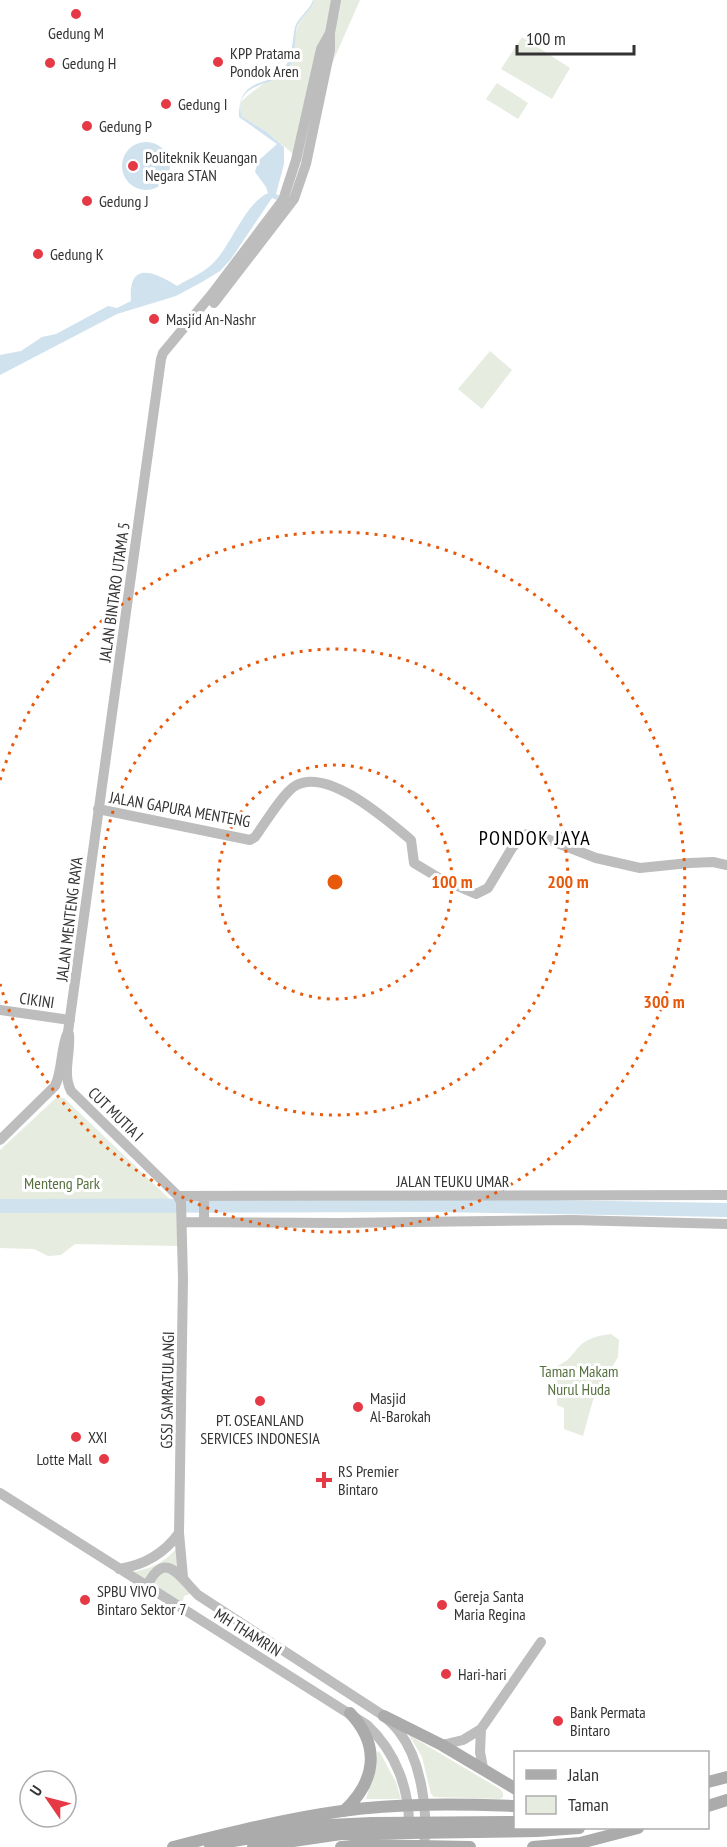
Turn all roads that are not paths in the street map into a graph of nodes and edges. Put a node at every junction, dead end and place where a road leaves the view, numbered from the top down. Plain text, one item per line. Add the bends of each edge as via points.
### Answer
1 (336, 0) edge
2 (98, 809) junction
3 (727, 865) edge
4 (0, 1010) edge
5 (70, 1020) junction
6 (68, 1032) junction
7 (71, 1091) junction
8 (49, 1094) junction
9 (0, 1140) edge
10 (727, 1195) edge
11 (180, 1199) junction
12 (204, 1209) junction
13 (182, 1218) junction
14 (727, 1224) edge
15 (0, 1493) edge
16 (179, 1533) junction
17 (119, 1569) junction
18 (183, 1577) junction
19 (147, 1586) junction
20 (541, 1642) dead end
21 (350, 1713) junction
22 (384, 1716) junction
23 (481, 1729) junction
24 (442, 1745) junction
25 (483, 1768) junction
26 (727, 1777) edge
27 (709, 1782) edge
28 (514, 1787) edge
29 (727, 1800) edge
30 (454, 1804) junction
31 (407, 1805) junction
32 (424, 1805) junction
33 (514, 1806) edge
34 (709, 1806) edge
35 (378, 1808) junction
36 (344, 1811) junction
37 (514, 1822) edge
38 (562, 1829) edge
39 (631, 1829) edge
40 (580, 1843) junction
41 (382, 1845) junction
42 (408, 1846) edge
43 (172, 1847) edge
44 (182, 1847) edge
45 (253, 1847) edge
46 (341, 1847) edge
47 (424, 1847) edge
48 (451, 1847) edge
49 (470, 1847) edge
50 (533, 1847) edge
51 (566, 1847) edge

1 - 2 main road, JALAN BINTARO UTAMA 5 via 330,33 321,49 307,134 283,200 262,233 163,353
2 - 3 main road, JALAN GAPURA MENTENG via 251,840 293,787 323,783 366,803 411,840 414,863 476,894 488,888 512,848 527,834 596,858 640,868 713,862
2 - 5 main road, JALAN MENTENG RAYA
4 - 5 main road, CIKINI
5 - 6 main road, JALAN MENTENG RAYA
6 - 7 main road, CUT MUTIA I via 66,1078
6 - 8 main road via 57,1083
7 - 8 main road via 60,1089
7 - 11 main road, CUT MUTIA I
8 - 9 main road
10 - 12 main road, JALAN TEUKU UMAR
11 - 12 main road, JALAN TEUKU UMAR
11 - 13 main road, GSSJ SAMRATULANGI
12 - 13 main road, JALAN TEUKU UMAR
12 - 14 main road, JALAN TEUKU UMAR via 339,1223 572,1220
13 - 16 main road, GSSJ SAMRATULANGI
15 - 17 main road, MH THAMRIN
16 - 17 main road via 154,1558
16 - 18 main road, GSSJ SAMRATULANGI
17 - 19 main road, MH THAMRIN
18 - 19 main road via 164,1567 155,1572
18 - 22 main road, MH THAMRIN via 198,1595
19 - 21 main road, MH THAMRIN
20 - 23 main road
21 - 31 main road, MH THAMRIN via 382,1739 392,1755
21 - 36 main road via 368,1740 371,1763 363,1788
22 - 24 main road
22 - 32 main road, MH THAMRIN via 402,1735 411,1754
23 - 24 main road via 463,1740
23 - 25 main road
24 - 25 main road
25 - 28 main road
26 - 27 main road
29 - 34 main road
30 - 32 main road
30 - 33 main road
30 - 48 main road via 438,1812 433,1823 437,1840
31 - 32 main road
31 - 35 main road
31 - 42 main road, MH THAMRIN
32 - 47 main road, MH THAMRIN
35 - 36 main road
35 - 41 main road via 388,1814 394,1830 392,1840
36 - 43 main road via 276,1822
37 - 44 main road via 329,1825
38 - 45 main road via 341,1834
39 - 40 main road
40 - 50 main road
40 - 51 main road
41 - 42 main road
41 - 46 main road
42 - 47 main road
47 - 48 main road
48 - 49 main road

